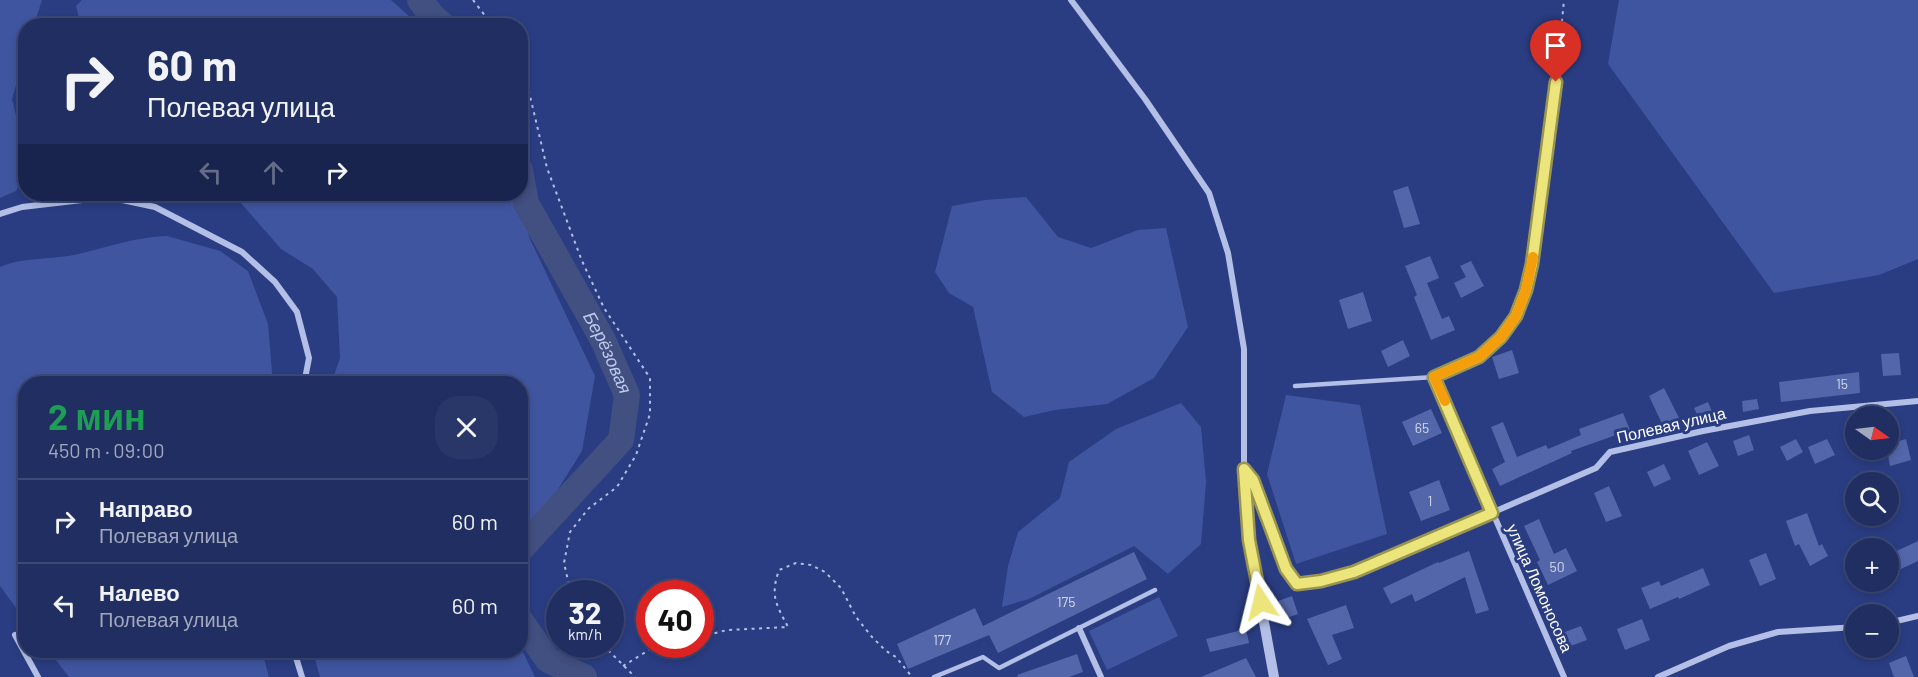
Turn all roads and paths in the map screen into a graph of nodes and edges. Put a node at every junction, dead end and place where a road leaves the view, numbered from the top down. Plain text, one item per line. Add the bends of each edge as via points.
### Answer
1 (473, 0) edge
2 (1072, 0) edge
3 (1564, 0) edge
4 (487, 18) edge
5 (1556, 82) joint
6 (528, 87) edge
7 (74, 201) edge
8 (127, 201) edge
9 (0, 214) edge
10 (306, 376) edge
11 (1434, 377) junction
12 (1295, 386) dead end
13 (1918, 400) edge
14 (1244, 469) junction
15 (1492, 513) junction
16 (568, 580) edge
17 (1155, 590) dead end
18 (1918, 616) edge
19 (1899, 620) edge
20 (1079, 628) junction
21 (1845, 628) edge
22 (714, 633) edge
23 (15, 635) dead end
24 (18, 640) edge
25 (28, 658) edge
26 (296, 658) edge
27 (615, 658) edge
28 (636, 658) edge
29 (623, 666) junction
30 (38, 677) edge
31 (302, 677) edge
32 (634, 677) edge
33 (912, 677) edge
34 (934, 677) edge
35 (1101, 677) edge
36 (1274, 677) edge
37 (1564, 677) edge
38 (1658, 677) edge

1 - 4 path
2 - 14 street via 1209,193 1228,253 1244,349
3 - 5 path
5 - 11 lane via 1532,264 1516,316 1479,357
6 - 16 path via 547,168 582,261 604,308 650,378 650,414 636,455 617,487 588,509 570,532 564,562
7 - 9 street via 22,207
8 - 10 street via 155,207 242,252 275,282 297,312 309,358
11 - 12 lane
11 - 15 street, улица Ломоносова
13 - 15 street, Полевая улица via 1810,411 1610,452 1596,468
14 - 15 street, Полевая улица via 1253,480 1286,569 1297,584 1354,572
14 - 36 street via 1249,540
15 - 37 street, улица Ломоносова
17 - 20 lane
18 - 19 street
20 - 34 lane via 999,668 983,657
20 - 35 street
21 - 38 street via 1778,632 1729,646
22 - 33 path via 788,627 773,586 779,570 796,562 825,572 841,588 872,637
23 - 24 street
25 - 30 street
26 - 31 street
27 - 29 path
28 - 29 path
29 - 32 path

